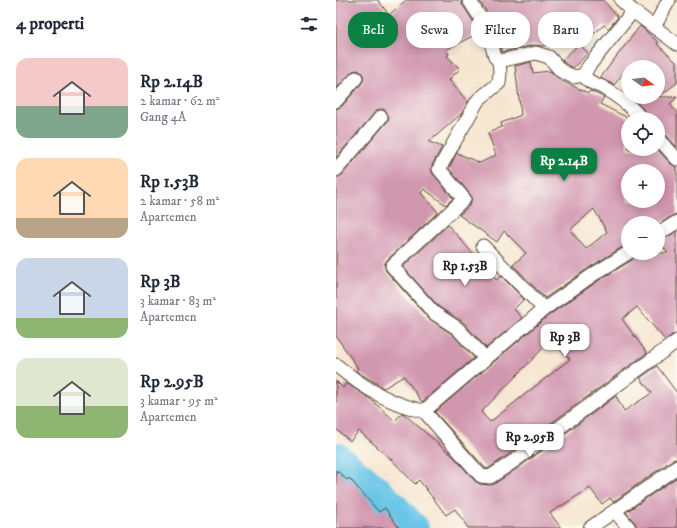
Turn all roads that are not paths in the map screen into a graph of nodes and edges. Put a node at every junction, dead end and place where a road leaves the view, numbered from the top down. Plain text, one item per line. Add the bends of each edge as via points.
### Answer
1 (469, 0) edge
2 (621, 0) edge
3 (669, 0) edge
4 (633, 12) junction
5 (654, 27) junction
6 (677, 44) edge
7 (499, 60) junction
8 (584, 74) junction
9 (356, 78) dead end
10 (336, 101) edge
11 (635, 112) edge
12 (381, 117) dead end
13 (665, 146) edge
14 (677, 159) edge
15 (336, 170) edge
16 (677, 222) edge
17 (665, 230) edge
18 (484, 246) dead end
19 (621, 257) edge
20 (544, 309) junction
21 (677, 341) edge
22 (485, 358) junction
23 (336, 365) edge
24 (424, 411) junction
25 (677, 467) edge
26 (615, 511) junction
27 (590, 528) edge
28 (629, 528) edge

1 - 7 street via 484,22 490,35 494,57
2 - 4 street
3 - 5 street
4 - 5 street
4 - 8 street
5 - 6 street
7 - 8 street via 536,53 549,57 561,71 574,77
7 - 22 street via 499,83 478,100 439,168 464,199 392,266 434,313 457,328
8 - 11 street via 588,80 626,102
9 - 10 street
12 - 15 street
13 - 14 street
16 - 17 street
18 - 20 street
19 - 20 street
20 - 22 street
21 - 24 street via 490,477 481,476
22 - 24 street
23 - 24 street via 352,379 380,395
25 - 26 street
26 - 27 street
26 - 28 street

